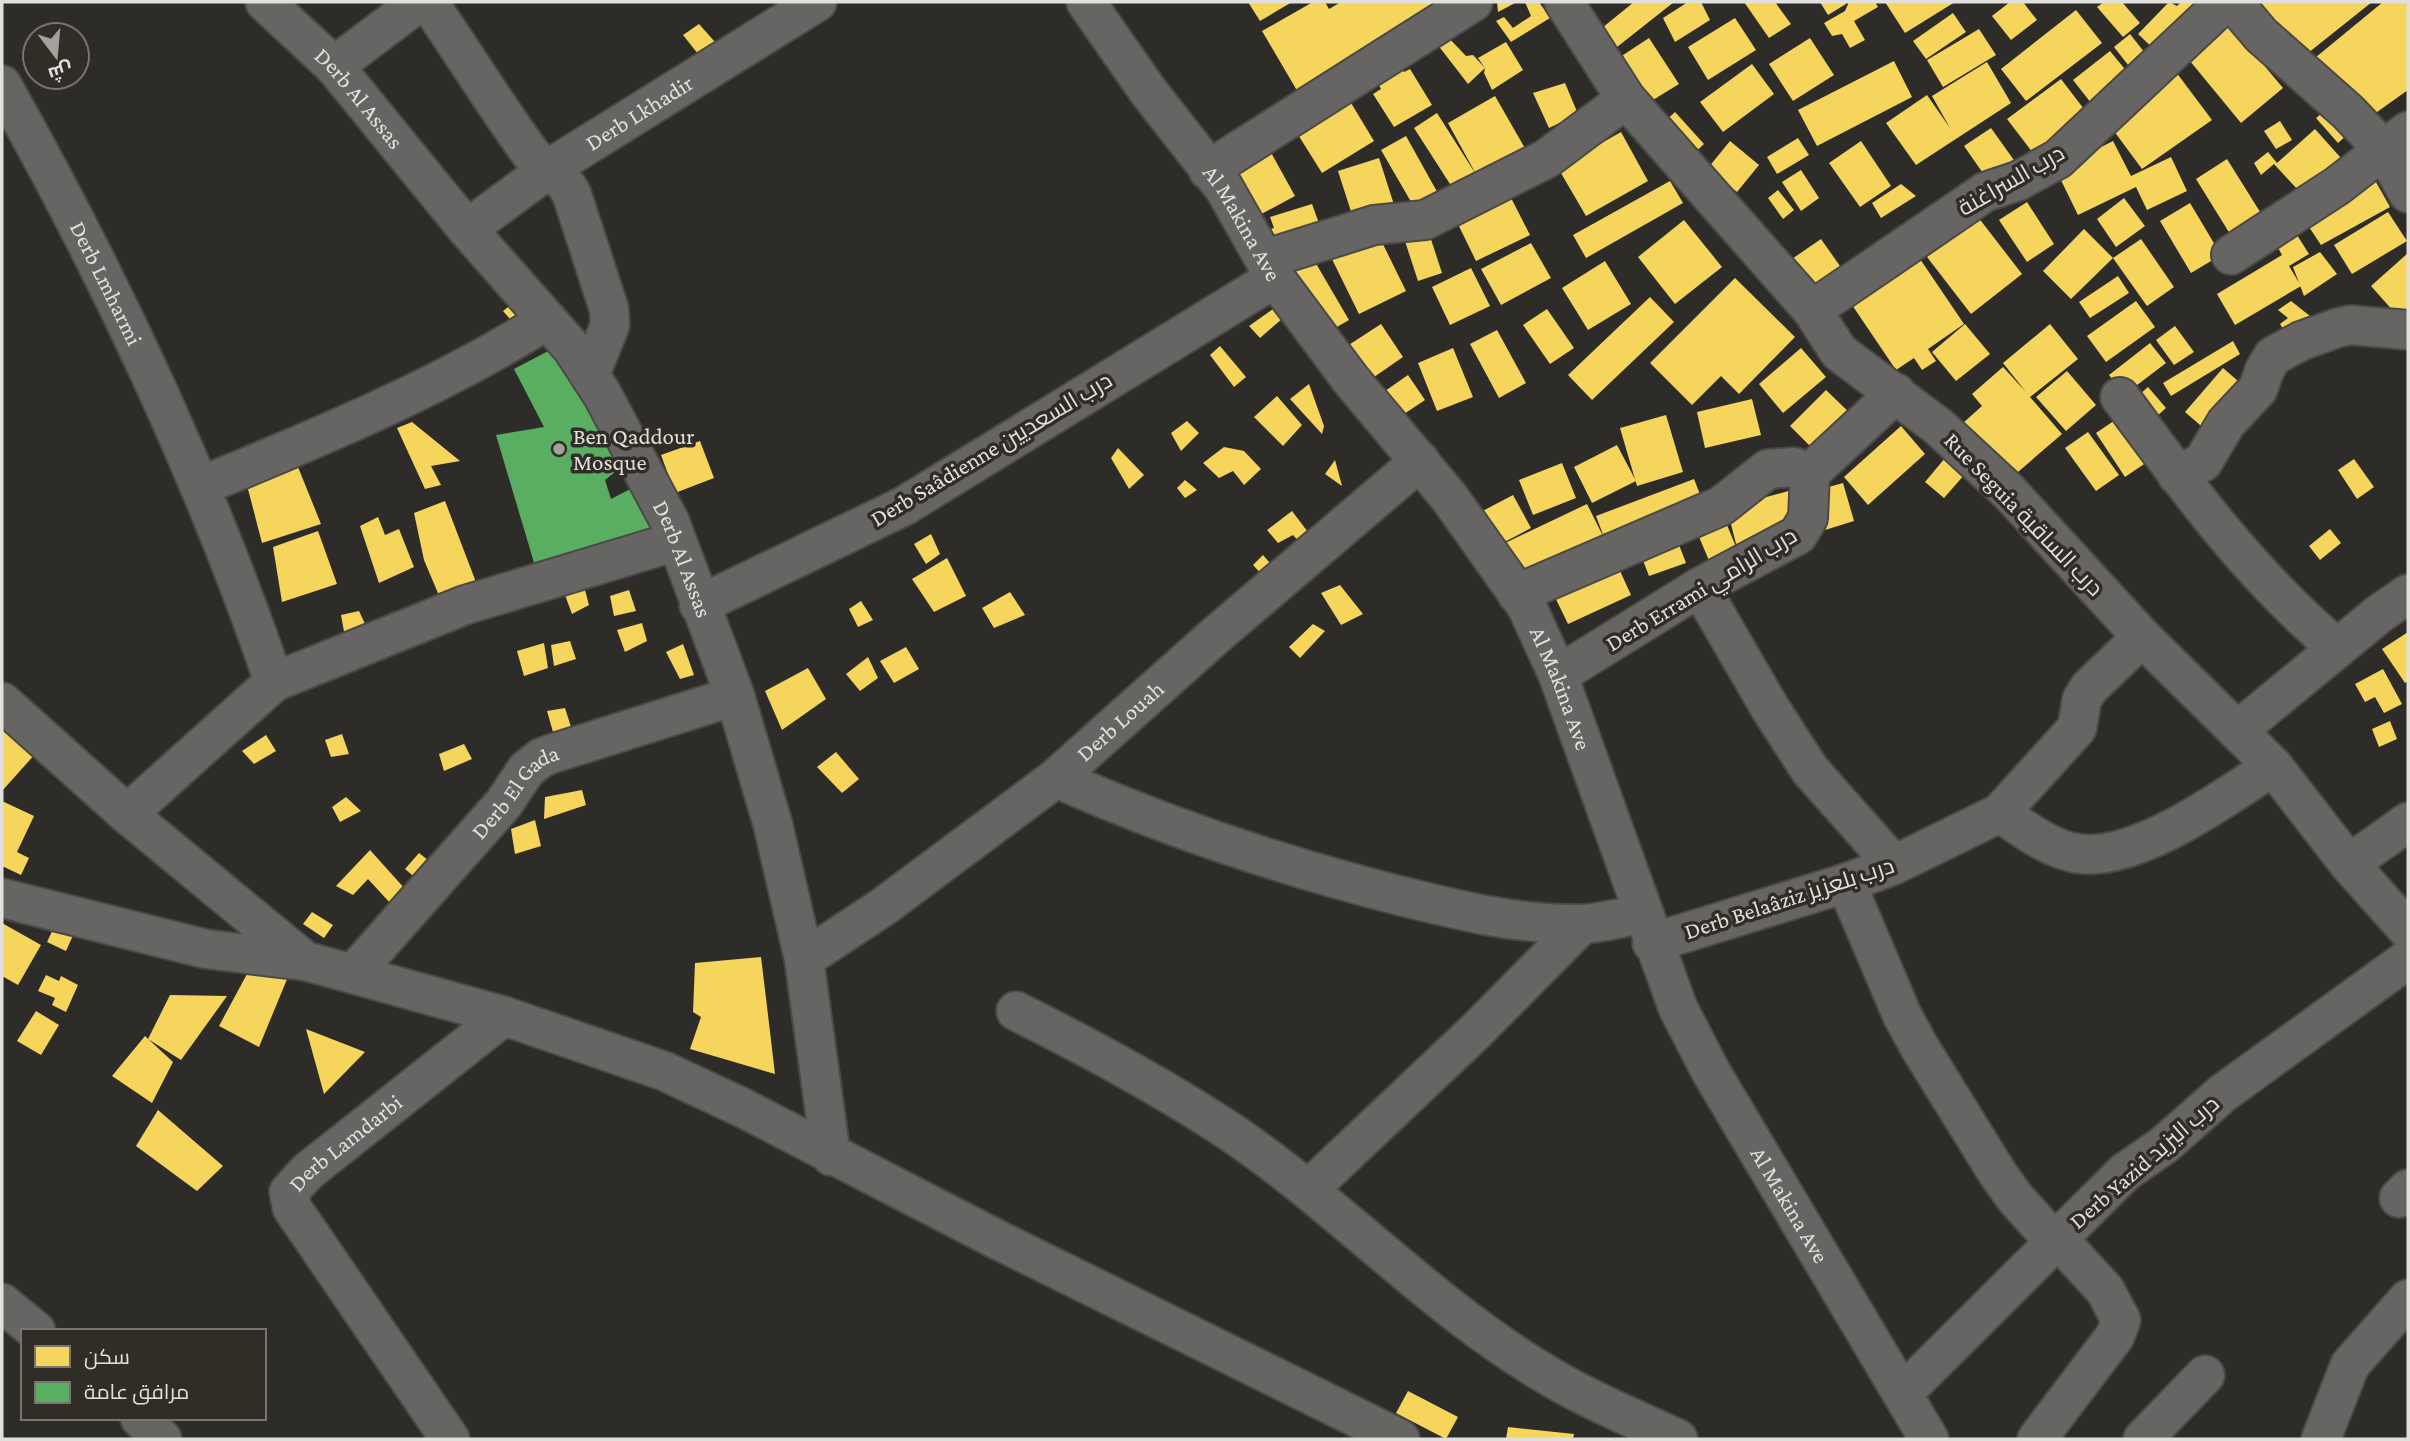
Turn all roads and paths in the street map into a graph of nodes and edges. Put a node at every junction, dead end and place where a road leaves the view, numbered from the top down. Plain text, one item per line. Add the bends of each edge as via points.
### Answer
1 (265, 2) edge
2 (419, 2) edge
3 (428, 2) edge
4 (817, 2) edge
5 (1086, 2) edge
6 (1473, 2) edge
7 (1564, 2) edge
8 (2225, 2) edge
9 (2233, 2) edge
10 (334, 66) junction
11 (2, 85) edge
12 (1626, 99) junction
13 (2396, 140) edge
14 (551, 168) junction
15 (1208, 170) junction
16 (2408, 193) edge
17 (467, 229) junction
18 (2231, 255) dead end
19 (1270, 268) junction
20 (1812, 310) junction
21 (547, 320) junction
22 (2408, 330) edge
23 (590, 375) junction
24 (1896, 393) junction
25 (2120, 397) dead end
26 (1420, 461) junction
27 (1810, 473) junction
28 (2177, 475) junction
29 (201, 486) junction
30 (677, 541) junction
31 (1700, 587) junction
32 (1517, 594) junction
33 (2408, 594) edge
34 (699, 605) junction
35 (2142, 636) junction
36 (2337, 648) junction
37 (1558, 675) junction
38 (274, 682) junction
39 (734, 696) junction
40 (2, 702) edge
41 (2238, 730) junction
42 (2273, 766) junction
43 (1056, 778) junction
44 (2000, 813) junction
45 (127, 814) junction
46 (2408, 821) edge
47 (2349, 864) junction
48 (1894, 865) junction
49 (1846, 883) junction
50 (2, 898) edge
51 (1582, 924) junction
52 (1647, 929) junction
53 (2408, 930) edge
54 (2408, 958) edge
55 (804, 959) junction
56 (305, 961) junction
57 (353, 974) junction
58 (1016, 1011) dead end
59 (504, 1016) junction
60 (831, 1156) junction
61 (1309, 1189) junction
62 (2055, 1240) junction
63 (2408, 1299) edge
64 (2, 1303) edge
65 (34, 1329) edge
66 (2205, 1376) dead end
67 (1904, 1392) junction
68 (142, 1420) edge
69 (162, 1439) edge
70 (450, 1439) edge
71 (1400, 1439) edge
72 (1678, 1439) edge
73 (1929, 1439) edge
74 (2036, 1439) edge
75 (2143, 1439) edge
76 (2321, 1439) edge

1 - 10 street, Derb Al Assas
2 - 10 street
3 - 14 street via 518,136 535,158
4 - 14 street, Derb Lkhadir
5 - 15 street, Al Makina Ave
6 - 15 street
7 - 12 street, Rue Seguia درب الساقية
8 - 20 street, درب السراغنة via 2058,159 2018,181 1985,192
9 - 13 street via 2348,112
10 - 17 street, Derb Al Assas
11 - 29 street, Derb Lmharmi via 143,352
12 - 19 street, Derb Saâdienne درب السعديين via 1546,159 1425,220 1374,225
12 - 20 street, Rue Seguia درب الساقية
13 - 16 street
13 - 18 street via 2337,187
14 - 17 street, Derb Lkhadir
14 - 23 street via 572,195 609,309 610,325
15 - 19 street, Al Makina Ave via 1241,214
17 - 21 street, Derb Al Assas
19 - 26 street, Al Makina Ave via 1350,380
19 - 34 street, Derb Saâdienne درب السعديين via 904,506
20 - 24 street, Rue Seguia درب الساقية via 1839,352
21 - 23 street, Derb Al Assas
21 - 29 street via 420,388
22 - 28 street via 2350,325 2273,356 2258,389 2219,432 2203,462
23 - 30 street, Derb Al Assas
24 - 27 street
24 - 35 street, Rue Seguia درب الساقية via 2009,492
25 - 28 street
26 - 32 street, Al Makina Ave
26 - 43 street, Derb Louah
27 - 31 street, Derb Errami درب الرامي via 1808,518 1798,535
27 - 32 street via 1794,467 1768,469 1721,506
28 - 36 street via 2252,568
29 - 38 street, Derb Lmharmi
30 - 34 street, Derb Al Assas
30 - 38 street via 465,605
31 - 37 street, Derb Errami درب الرامي
31 - 48 street via 1810,771
32 - 37 street, Al Makina Ave via 1528,607
33 - 36 street
34 - 39 street, Derb Al Assas
35 - 41 street, Rue Seguia درب الساقية
35 - 44 street, Derb Belaâziz درب بلعزيز via 2089,688 2082,699 2077,728
36 - 41 street
37 - 52 street, Al Makina Ave
38 - 45 street
39 - 55 street, Derb Al Assas via 774,825
39 - 57 street, Derb El Gada via 533,763 504,803
40 - 45 street
41 - 42 street, Rue Seguia درب الساقية
42 - 44 street via 2170,830 2090,855 2053,846
42 - 47 street, Rue Seguia درب الساقية
43 - 51 street, Derb Belaâziz درب بلعزيز via 1155,820 1338,880 1518,922
43 - 55 street, Derb Louah via 883,907
44 - 48 street, Derb Belaâziz درب بلعزيز
45 - 56 street
46 - 47 street
47 - 53 street, Rue Seguia درب الساقية
48 - 49 street, Derb Belaâziz درب بلعزيز
49 - 52 street, Derb Belaâziz درب بلعزيز
49 - 62 street via 1920,1048 1998,1174
50 - 56 street via 206,949
51 - 52 street, Derb Belaâziz درب بلعزيز
51 - 61 street
52 - 67 street, Al Makina Ave via 1678,1008 1711,1072
54 - 62 street, Derb Yazid درب اليزيد via 2223,1093 2125,1172
55 - 60 street, Derb Al Assas
56 - 57 street
57 - 59 street
58 - 61 street via 1188,1105
59 - 60 street via 664,1071
59 - 70 street, Derb Lamdarbi via 315,1166 289,1192 292,1208
60 - 71 street
61 - 72 street via 1412,1276 1553,1379
62 - 67 street, Derb Yazid درب اليزيد
62 - 74 street via 2105,1290 2121,1320 2115,1336
63 - 76 street via 2350,1365
64 - 65 street
66 - 75 street
67 - 73 street, Al Makina Ave
68 - 69 street

